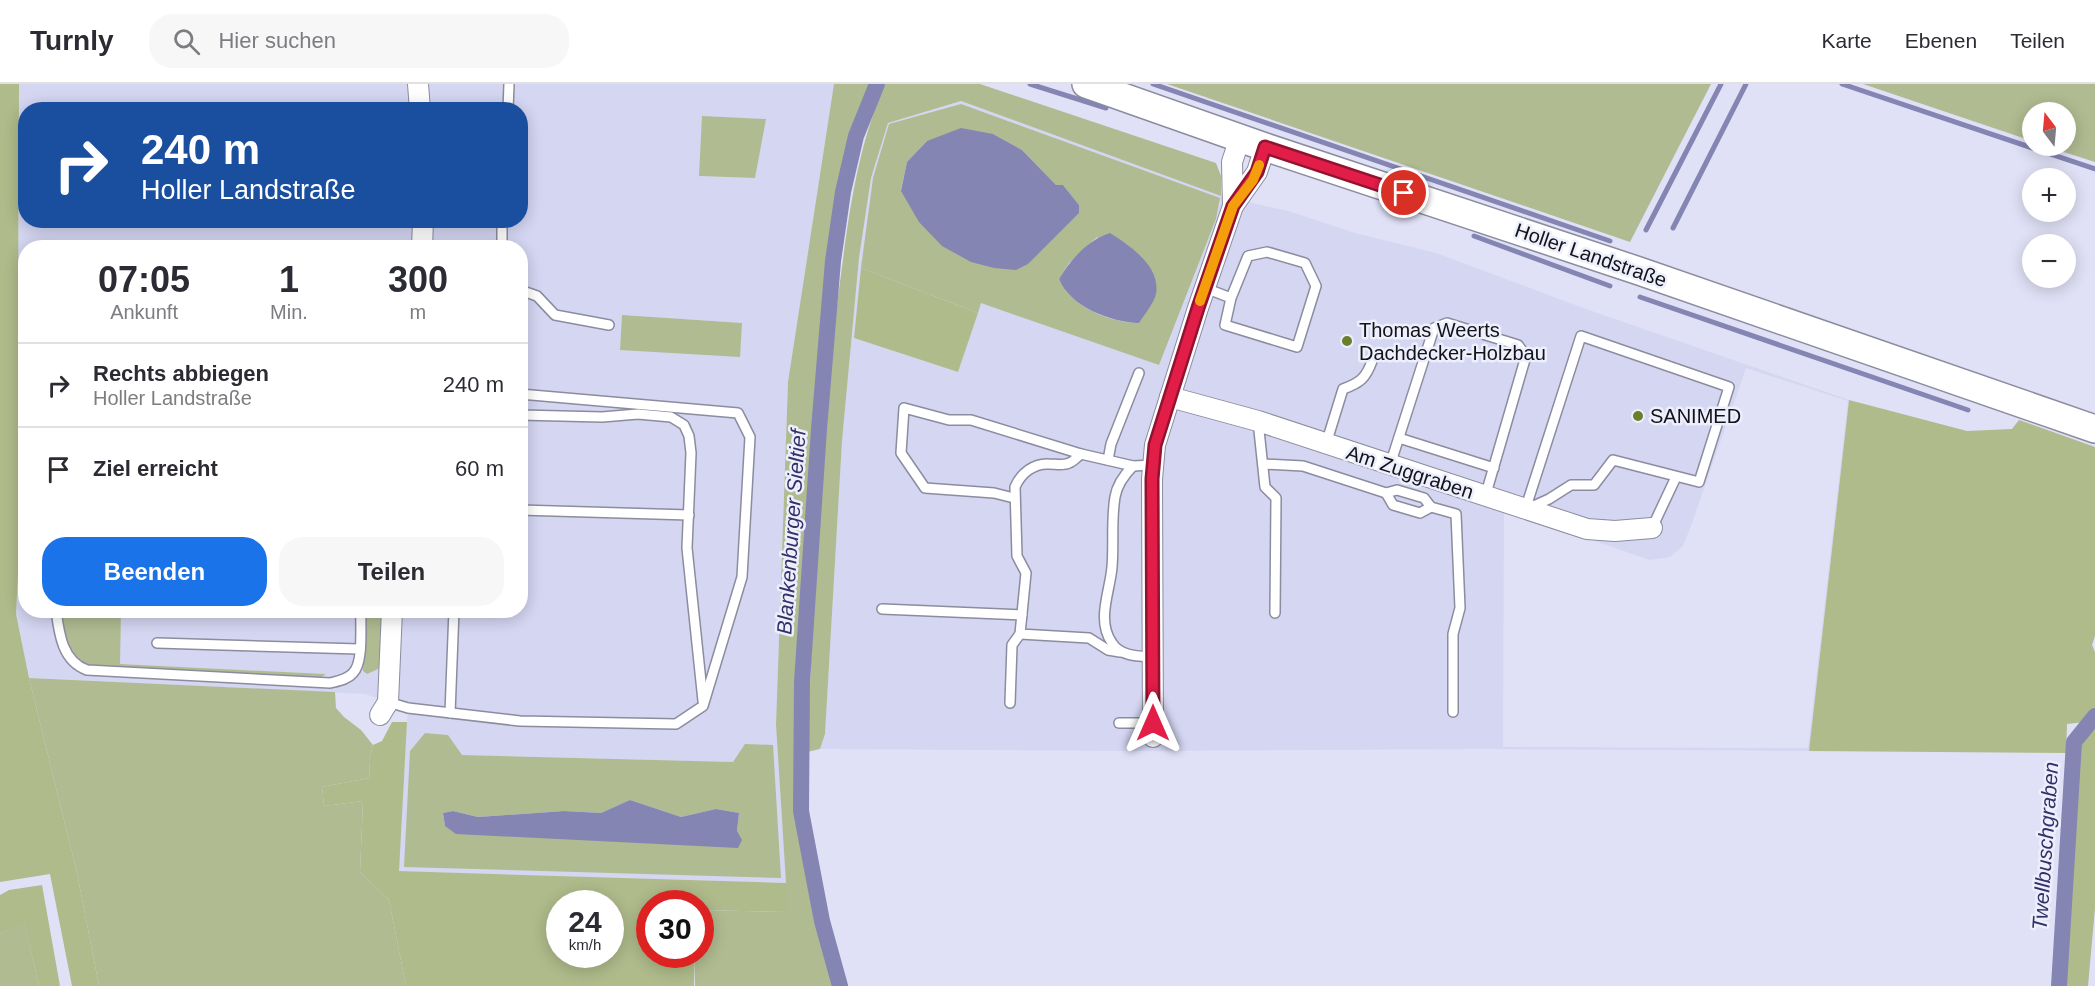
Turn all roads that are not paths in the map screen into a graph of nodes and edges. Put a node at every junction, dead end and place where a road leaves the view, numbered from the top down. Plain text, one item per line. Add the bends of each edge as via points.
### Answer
1 (418, 84) edge
2 (509, 84) edge
3 (1086, 84) edge
4 (419, 102) edge
5 (508, 102) edge
6 (1240, 138) junction
7 (1265, 147) junction
8 (1233, 206) junction
9 (1205, 288) junction
10 (528, 293) edge
11 (1231, 298) junction
12 (609, 325) dead end
13 (1372, 361) dead end
14 (1139, 373) dead end
15 (528, 395) edge
16 (1170, 397) junction
17 (528, 415) edge
18 (1258, 422) junction
19 (2095, 429) edge
20 (1399, 438) junction
21 (1326, 444) junction
22 (1081, 454) junction
23 (1108, 460) junction
24 (1263, 464) junction
25 (1153, 465) junction
26 (1390, 465) junction
27 (1132, 466) junction
28 (1494, 468) junction
29 (1676, 477) junction
30 (1386, 493) junction
31 (1485, 497) junction
32 (1014, 498) junction
33 (1431, 507) junction
34 (528, 510) edge
35 (1524, 510) junction
36 (689, 515) junction
37 (1652, 528) joint
38 (882, 609) dead end
39 (1275, 613) dead end
40 (1022, 615) junction
41 (58, 618) edge
42 (361, 618) edge
43 (391, 618) edge
44 (454, 618) edge
45 (1020, 634) junction
46 (157, 643) dead end
47 (359, 650) junction
48 (1120, 652) junction
49 (1154, 657) junction
50 (1010, 703) dead end
51 (703, 706) junction
52 (384, 709) joint
53 (1453, 712) dead end
54 (450, 713) junction
55 (1119, 723) dead end
56 (1153, 730) joint

1 - 4 street
2 - 5 lane
3 - 6 main road, Holler Landstraße
6 - 7 main road, Holler Landstraße
6 - 8 street via 1232,162
7 - 8 street via 1257,172
7 - 19 main road, Holler Landstraße
8 - 9 street
9 - 11 lane
9 - 16 street
10 - 12 lane via 537,296 555,315
11 - 11 lane via 1248,256 1267,252 1305,263 1316,286 1297,347 1225,325
13 - 21 lane via 1360,383 1343,389
14 - 23 lane
15 - 51 lane via 738,413 750,437 742,577
16 - 18 street, Am Zuggraben
16 - 25 street
17 - 36 lane via 638,414 671,417 684,425 691,453
18 - 21 street, Am Zuggraben
18 - 24 lane
20 - 26 lane
20 - 28 lane
20 - 28 lane via 1434,328 1447,323 1518,345 1526,356
21 - 26 street, Am Zuggraben
22 - 23 lane
22 - 32 lane via 1070,463 1031,468 1018,480
22 - 32 lane via 971,420 949,420 904,408 901,453 925,488
23 - 27 lane
24 - 30 lane via 1303,466
24 - 39 lane via 1265,487 1276,498
25 - 27 lane
25 - 49 street
26 - 31 street, Am Zuggraben
27 - 48 lane via 1115,496 1112,568 1104,616 1112,644
28 - 31 lane
29 - 35 lane via 1613,460 1594,485 1571,485
29 - 35 lane via 1700,482 1729,387 1581,336
29 - 37 lane
30 - 33 lane via 1397,490 1424,498
30 - 33 lane via 1393,505 1420,513
31 - 35 street, Am Zuggraben
32 - 40 lane via 1017,556 1026,573
33 - 53 lane via 1456,514 1460,608 1453,634
34 - 36 lane
35 - 37 street, Am Zuggraben via 1587,529
36 - 51 lane via 687,548
38 - 40 lane
40 - 45 lane
41 - 47 lane via 67,655 77,666 91,671 330,683 352,675
42 - 47 lane
43 - 52 street
44 - 54 lane
45 - 48 lane via 1089,638 1108,650
45 - 50 lane via 1012,645
46 - 47 lane
48 - 49 lane
49 - 56 street
51 - 54 lane via 676,724 520,721
52 - 54 lane
55 - 56 lane

